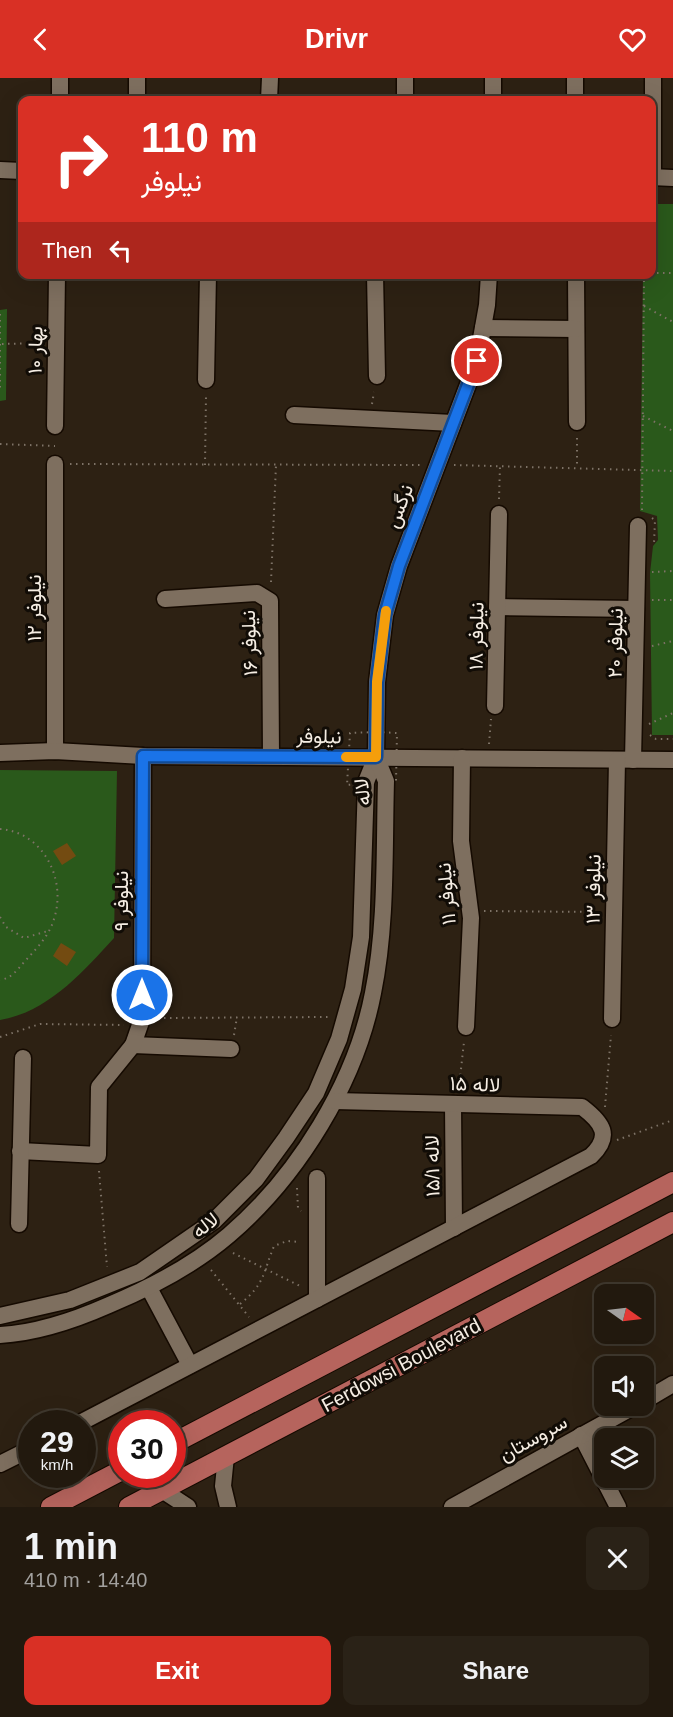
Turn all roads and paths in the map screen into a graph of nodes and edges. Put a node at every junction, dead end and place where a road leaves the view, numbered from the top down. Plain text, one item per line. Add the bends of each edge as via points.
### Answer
1 (60, 78) edge
2 (138, 78) edge
3 (270, 78) edge
4 (405, 78) edge
5 (493, 78) edge
6 (575, 78) edge
7 (653, 78) edge
8 (60, 96) edge
9 (137, 96) edge
10 (269, 96) edge
11 (405, 96) edge
12 (493, 96) edge
13 (575, 96) edge
14 (653, 96) edge
15 (0, 170) edge
16 (18, 171) edge
17 (656, 177) edge
18 (673, 178) edge
19 (656, 273) edge
20 (673, 273) edge
21 (57, 279) edge
22 (208, 279) edge
23 (375, 279) edge
24 (488, 279) edge
25 (576, 279) edge
26 (644, 306) dead end
27 (0, 314) edge
28 (673, 322) edge
29 (483, 328) junction
30 (576, 329) junction
31 (56, 343) junction
32 (1, 344) edge
33 (376, 376) joint
34 (206, 380) joint
35 (0, 391) edge
36 (294, 416) dead end
37 (643, 416) dead end
38 (370, 419) junction
39 (453, 423) junction
40 (576, 423) joint
41 (55, 426) joint
42 (673, 431) edge
43 (0, 444) edge
44 (55, 446) junction
45 (55, 464) junction
46 (205, 465) junction
47 (276, 465) junction
48 (437, 465) junction
49 (500, 466) junction
50 (577, 468) junction
51 (673, 471) edge
52 (499, 514) joint
53 (638, 526) dead end
54 (673, 571) edge
55 (650, 573) dead end
56 (165, 599) dead end
57 (673, 600) edge
58 (270, 601) junction
59 (643, 604) junction
60 (497, 607) junction
61 (673, 641) edge
62 (649, 647) dead end
63 (495, 706) joint
64 (673, 713) edge
65 (649, 724) dead end
66 (55, 752) junction
67 (0, 753) edge
68 (143, 756) junction
69 (271, 756) junction
70 (376, 757) junction
71 (462, 758) junction
72 (488, 758) junction
73 (625, 760) junction
74 (673, 760) edge
75 (0, 829) edge
76 (470, 911) junction
77 (614, 912) junction
78 (0, 917) edge
79 (50, 931) junction
80 (0, 980) edge
81 (345, 1017) junction
82 (142, 1019) junction
83 (612, 1019) joint
84 (466, 1027) joint
85 (0, 1037) edge
86 (133, 1045) junction
87 (231, 1049) dead end
88 (23, 1058) dead end
89 (335, 1101) junction
90 (453, 1104) junction
91 (673, 1120) edge
92 (602, 1138) junction
93 (20, 1151) junction
94 (98, 1155) junction
95 (317, 1178) dead end
96 (673, 1182) edge
97 (288, 1194) dead end
98 (307, 1215) dead end
99 (673, 1222) edge
100 (19, 1224) dead end
101 (454, 1228) junction
102 (219, 1242) junction
103 (306, 1243) dead end
104 (216, 1263) dead end
105 (266, 1268) junction
106 (109, 1285) junction
107 (149, 1288) junction
108 (296, 1293) dead end
109 (317, 1299) junction
110 (239, 1305) junction
111 (0, 1316) edge
112 (249, 1317) dead end
113 (0, 1335) edge
114 (190, 1365) junction
115 (673, 1384) edge
116 (654, 1395) edge
117 (96, 1415) edge
118 (616, 1416) edge
119 (581, 1435) junction
120 (186, 1437) edge
121 (18, 1455) edge
122 (226, 1456) junction
123 (0, 1464) edge
124 (108, 1477) edge
125 (162, 1490) junction
126 (51, 1507) edge
127 (129, 1507) edge
128 (188, 1507) edge
129 (228, 1507) edge
130 (452, 1507) edge
131 (618, 1507) edge

1 - 8 street
2 - 9 street
3 - 10 street
4 - 11 street
5 - 12 street
6 - 13 street
7 - 14 street
15 - 16 street
17 - 18 street
19 - 20 path
21 - 31 street, بهار ۱۰
22 - 34 street
23 - 33 street
24 - 29 street, نرگس
25 - 30 street
26 - 28 path
27 - 32 path
29 - 30 street
29 - 39 street, نرگس via 477,361
30 - 40 street
31 - 32 path
31 - 41 street, بهار ۱۰
32 - 35 path
33 - 38 path
34 - 46 path
36 - 38 street
37 - 42 path
38 - 39 street
39 - 48 street, نرگس
40 - 50 path
41 - 44 path
43 - 44 path
44 - 45 path
45 - 46 path
45 - 66 street, نیلوفر ۱۲
46 - 47 path
47 - 48 path
47 - 58 path
48 - 49 path
48 - 70 street, نرگس via 385,615 377,682
49 - 50 path
49 - 52 path
50 - 51 path
52 - 60 street, نیلوفر ۱۸
53 - 59 street, نیلوفر ۲۰
54 - 55 path
56 - 58 street, نیلوفر ۱۶ via 257,593
57 - 59 path
58 - 69 street, نیلوفر ۱۶
59 - 60 street
59 - 73 street, نیلوفر ۲۰
60 - 63 street, نیلوفر ۱۸
61 - 62 path
63 - 72 path
64 - 65 path
66 - 67 street, نیلوفر
66 - 68 street, نیلوفر
68 - 69 street, نیلوفر
68 - 82 street, نیلوفر ۹
69 - 70 street, نیلوفر
70 - 71 street, نیلوفر
70 - 81 street, لاله via 366,782 361,937
70 - 89 street, لاله via 386,781 381,937 373,995
71 - 72 street, نیلوفر
71 - 76 street, نیلوفر ۱۱ via 461,841
72 - 73 street, نیلوفر
73 - 74 street, نیلوفر
73 - 77 street, نیلوفر ۱۳
75 - 79 path via 17,830 27,836 49,861 58,895
76 - 77 path
76 - 84 street, نیلوفر ۱۱
77 - 83 street, نیلوفر ۱۳
78 - 79 path via 6,927 24,938
79 - 80 path via 9,979
81 - 82 path
81 - 106 street, لاله via 316,1093 256,1179 214,1221 140,1272
82 - 85 path via 130,1026 40,1024
82 - 86 street, نیلوفر ۹
83 - 92 path
84 - 90 path via 459,1090
86 - 87 street
86 - 94 street, نیلوفر ۹ via 99,1087
88 - 93 street
89 - 90 street, لاله ۱۵
89 - 102 street, لاله via 274,1190
90 - 92 street, لاله ۱۵ via 582,1107 596,1117
90 - 101 street, لاله ۱۵/۱
91 - 92 path
92 - 101 street via 591,1156
93 - 94 street
93 - 100 street
94 - 106 path
95 - 109 street
96 - 120 main road, Ferdowsi Boulevard
97 - 98 path via 297,1185 298,1208
99 - 122 main road, Ferdowsi Boulevard
101 - 109 street
102 - 105 path via 228,1251
102 - 107 street, لاله
103 - 105 path via 287,1241 274,1246
104 - 110 path via 209,1269
105 - 108 path via 305,1288
105 - 110 path via 257,1290
106 - 111 street, لاله via 70,1300
107 - 113 street, لاله via 77,1319
107 - 114 street
109 - 114 street
110 - 112 path
114 - 117 street
115 - 116 street
118 - 119 street, سروستان
119 - 130 street, سروستان
119 - 131 street
121 - 123 street
122 - 125 main road, Ferdowsi Boulevard
122 - 129 street via 222,1486
124 - 126 main road
125 - 127 main road, Ferdowsi Boulevard
125 - 128 street

